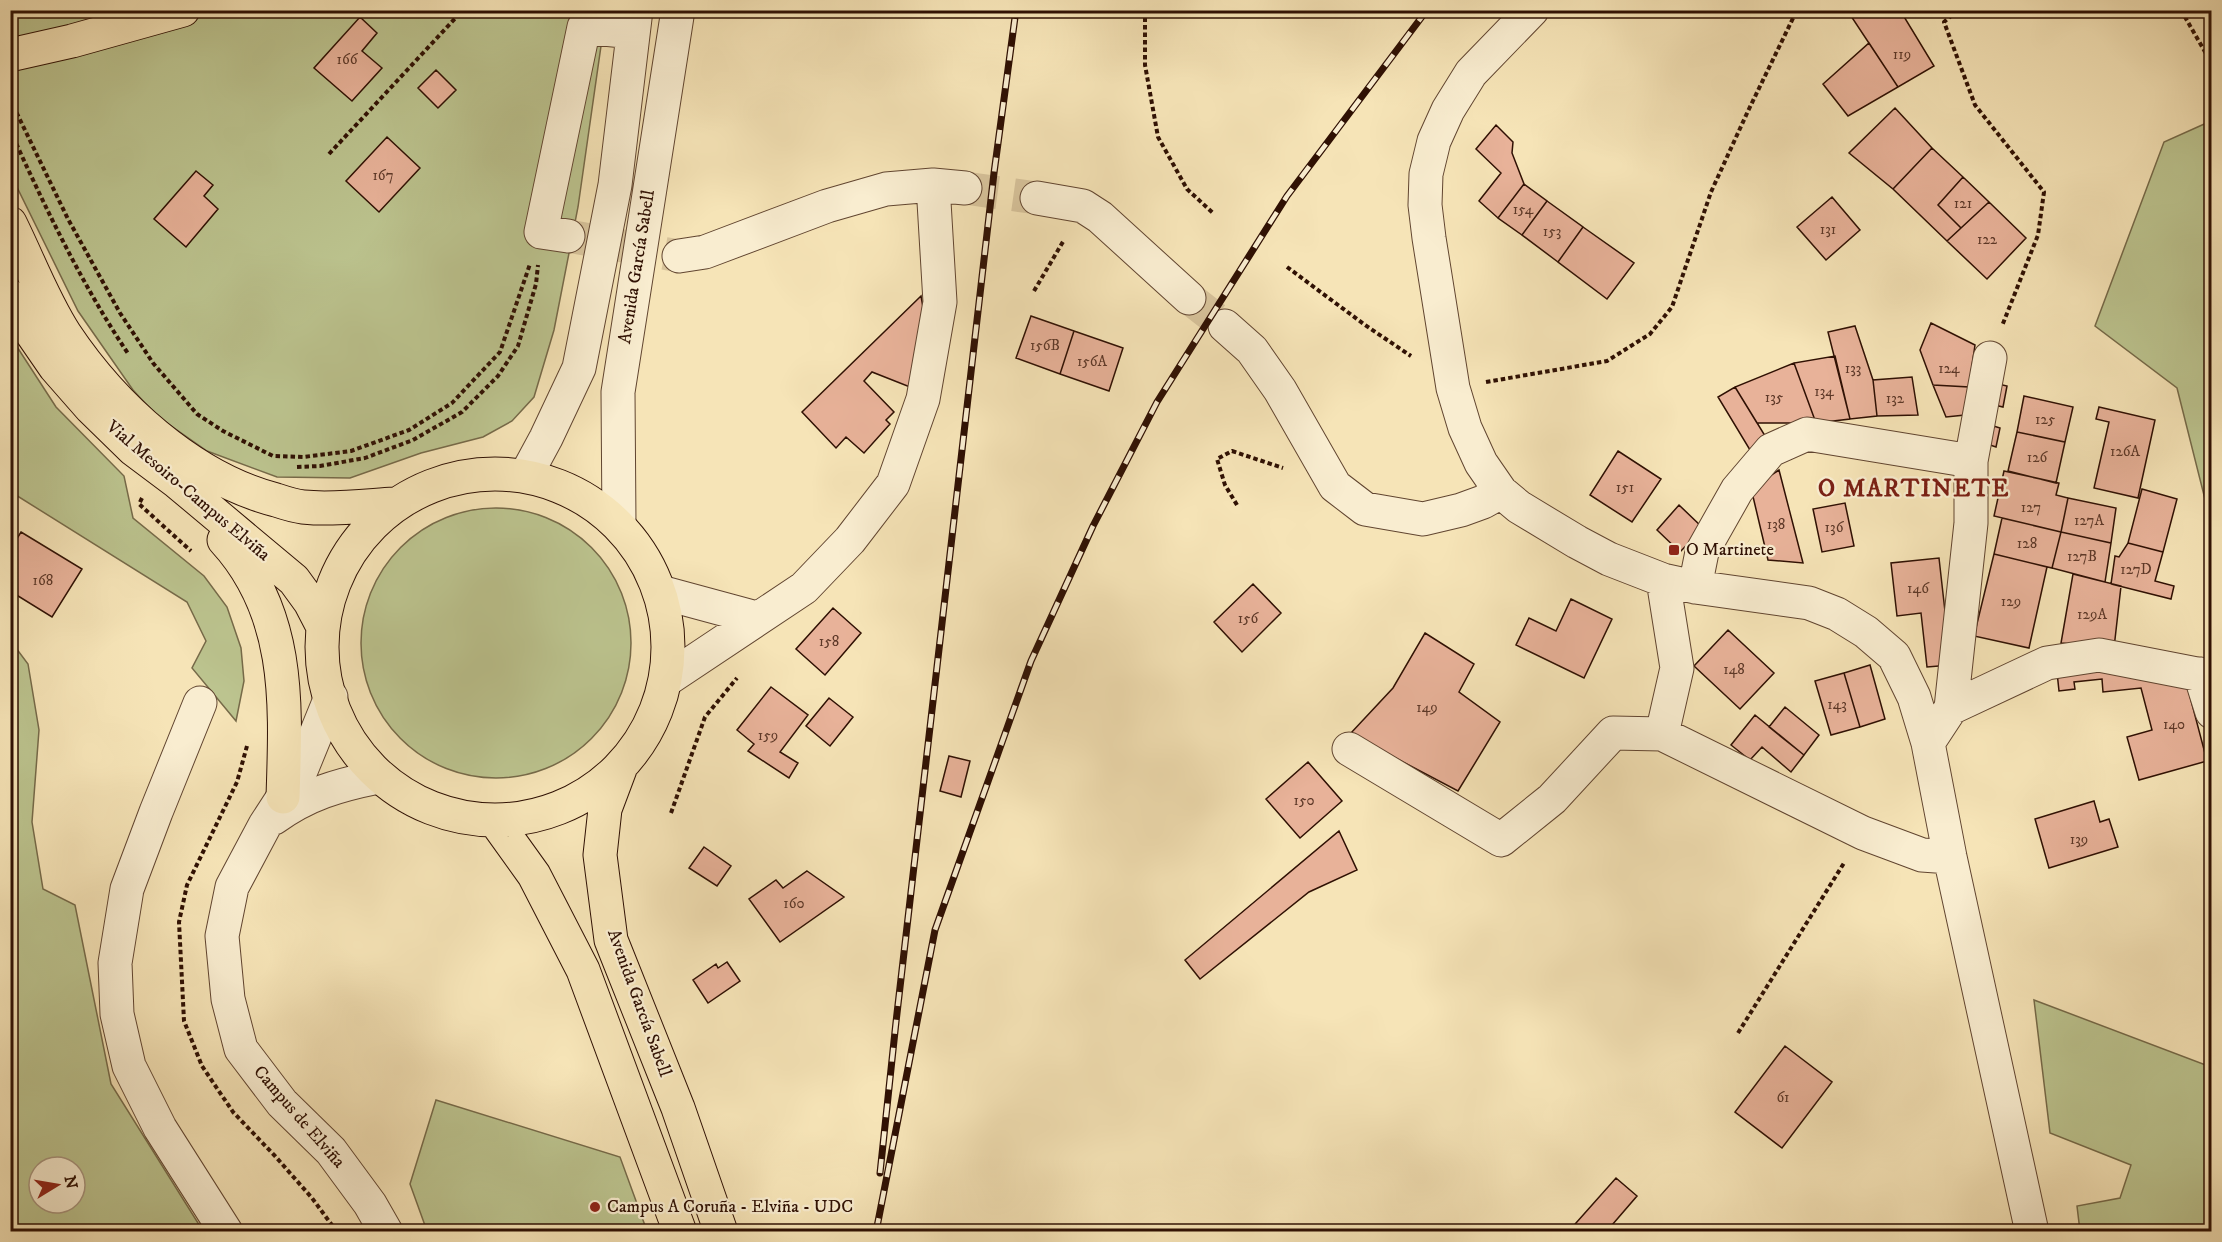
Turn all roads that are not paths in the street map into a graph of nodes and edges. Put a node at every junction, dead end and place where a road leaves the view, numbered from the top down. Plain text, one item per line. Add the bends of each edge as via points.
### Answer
1 (183, 10) edge
2 (678, 10) edge
3 (1532, 10) edge
4 (635, 21) edge
5 (10, 55) edge
6 (933, 185) junction
7 (965, 188) tunnel mouth
8 (1036, 198) tunnel mouth
9 (10, 223) edge
10 (555, 234) road end
11 (679, 256) tunnel mouth
12 (10, 296) edge
13 (1189, 298) tunnel mouth
14 (1225, 326) tunnel mouth
15 (1990, 358) road end
16 (1971, 461) junction
17 (526, 475) junction
18 (177, 482) junction
19 (1501, 492) junction
20 (394, 504) junction
21 (619, 525) junction
22 (1663, 580) junction
23 (1695, 587) junction
24 (660, 592) junction
25 (756, 618) junction
26 (323, 627) junction
27 (2206, 676) edge
28 (666, 680) junction
29 (331, 697) junction
30 (200, 703) dead end
31 (1952, 708) junction
32 (2211, 712) edge
33 (1662, 734) junction
34 (1928, 743) junction
35 (1349, 749) dead end
36 (620, 769) junction
37 (378, 777) junction
38 (283, 796) junction
39 (496, 822) junction
40 (265, 825) junction
41 (1950, 857) junction
42 (226, 1232) edge
43 (386, 1232) edge
44 (680, 1232) edge
45 (722, 1232) edge
46 (2032, 1232) edge

1 - 5 main road
2 - 21 street, Avenida García Sabell via 618,392
3 - 19 street via 1471,73 1434,141 1426,174 1429,238 1452,376 1465,428 1480,463
4 - 10 street via 584,27
4 - 17 street, Avenida García Sabell via 615,185 579,368
6 - 7 street
6 - 11 street via 886,189 827,206 705,252
6 - 25 street via 940,302 922,399 893,484 850,540 804,588
8 - 13 street via 1083,206 1100,217
9 - 20 main road, Vial Mesoiro-Campus Elviña via 63,332 105,386 173,449 222,480 301,507
12 - 18 main road, Vial Mesoiro-Campus Elviña via 55,367 133,449
14 - 19 street via 1252,350 1280,390 1335,486 1365,509 1423,519 1461,510
15 - 16 street
16 - 23 street via 1807,434 1771,450 1737,490 1719,521 1702,552
16 - 31 street via 1971,523
17 - 20 main road via 480,473 435,483
17 - 21 main road via 576,493
18 - 26 main road, Vial Mesoiro-Campus Elviña via 294,580
18 - 38 main road via 248,569 270,614 285,706
19 - 22 street via 1585,547
20 - 26 main road via 356,540 331,586
21 - 24 main road via 643,556
22 - 23 street
22 - 33 street via 1677,668
23 - 34 street via 1809,603 1866,632 1894,656 1914,697
24 - 25 street
24 - 28 main road via 668,630
25 - 28 street
26 - 29 main road via 324,672
27 - 31 street via 2099,655 2047,663
27 - 32 street
28 - 36 main road via 649,728
29 - 37 main road via 349,744
29 - 38 street, Campus de Elviña via 302,768
30 - 42 street via 127,889 115,963 117,1014 129,1066 160,1128
31 - 34 street
33 - 35 street via 1613,733 1552,800 1501,840
33 - 41 street via 1863,833 1922,855
34 - 41 street
36 - 39 main road via 584,797 542,815
36 - 45 main road, Avenida García Sabell via 605,808 600,855 611,940
37 - 39 main road via 413,802 453,817
37 - 40 street, Campus de Elviña via 332,787 288,808
38 - 40 street, Campus de Elviña
39 - 44 main road via 534,874 583,970
40 - 43 street, Campus de Elviña via 232,887 222,936 228,999 241,1049 282,1103 331,1151
41 - 46 street

